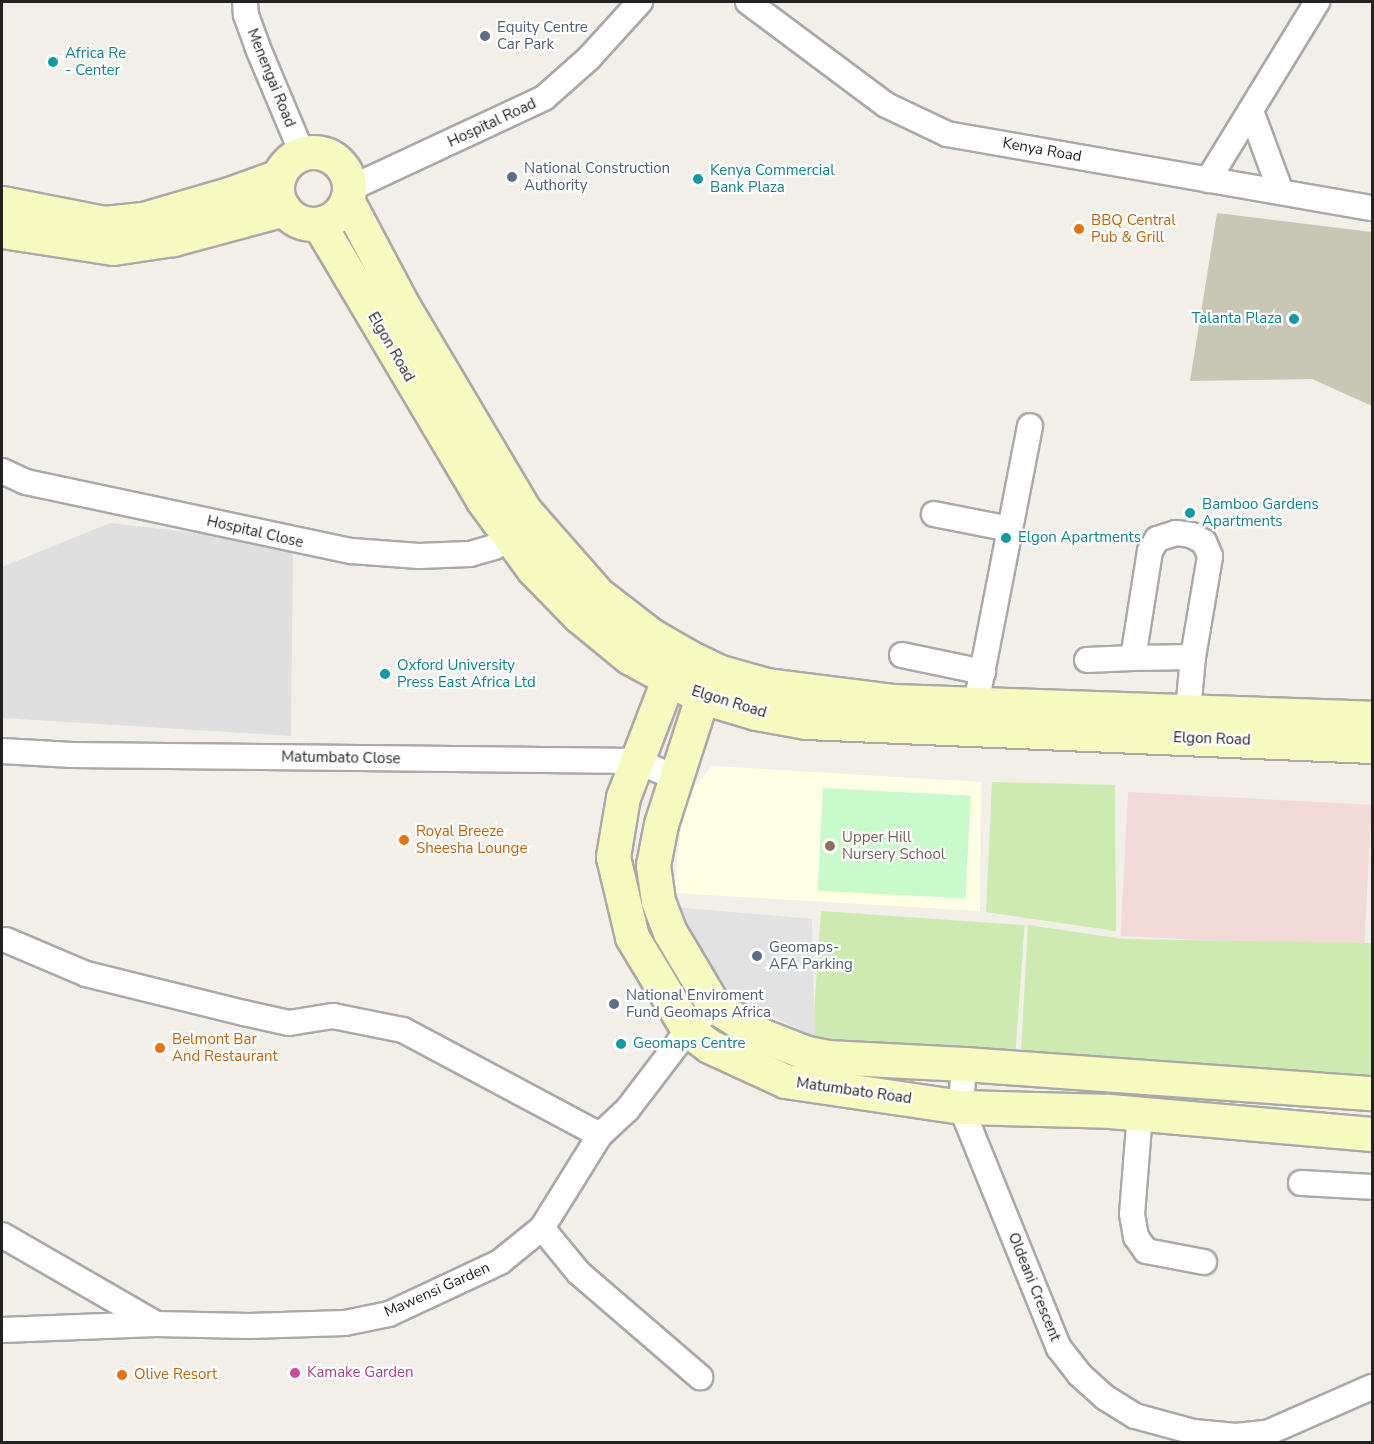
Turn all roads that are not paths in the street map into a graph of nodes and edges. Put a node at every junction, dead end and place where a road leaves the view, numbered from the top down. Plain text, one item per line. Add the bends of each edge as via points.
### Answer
1 (245, 2) edge
2 (640, 2) edge
3 (748, 2) edge
4 (1317, 2) edge
5 (1251, 111) junction
6 (302, 153) junction
7 (279, 176) junction
8 (1208, 180) junction
9 (1281, 192) junction
10 (348, 195) junction
11 (2, 203) edge
12 (1372, 208) edge
13 (284, 209) junction
14 (319, 224) junction
15 (2, 231) edge
16 (1030, 426) dead end
17 (2, 471) edge
18 (934, 514) dead end
19 (1010, 529) junction
20 (509, 536) junction
21 (902, 656) dead end
22 (1193, 657) junction
23 (1133, 658) junction
24 (1087, 660) dead end
25 (982, 672) junction
26 (668, 680) junction
27 (702, 697) junction
28 (976, 704) junction
29 (1188, 711) junction
30 (1372, 718) edge
31 (1372, 746) edge
32 (2, 751) edge
33 (637, 761) junction
34 (676, 778) junction
35 (6, 940) dead end
36 (714, 1006) junction
37 (688, 1030) junction
38 (895, 1060) junction
39 (964, 1064) junction
40 (1162, 1078) junction
41 (1318, 1089) junction
42 (1372, 1093) edge
43 (894, 1097) junction
44 (961, 1107) junction
45 (1150, 1114) junction
46 (1313, 1129) junction
47 (1372, 1134) edge
48 (600, 1135) junction
49 (1301, 1183) dead end
50 (1372, 1187) edge
51 (542, 1228) junction
52 (2, 1235) edge
53 (1204, 1262) dead end
54 (156, 1324) junction
55 (2, 1330) edge
56 (700, 1377) dead end
57 (1372, 1387) edge

1 - 6 street, Menengai Road via 257,46
2 - 10 street, Hospital Road via 589,58 544,98
3 - 8 street, Kenya Road via 886,105 947,134
4 - 5 street
5 - 8 street
5 - 9 street
6 - 7 street via 288,162
6 - 10 street via 335,159 343,168
7 - 11 street via 143,219 104,223
7 - 13 street via 278,198
8 - 9 street, Kenya Road
9 - 12 street, Kenya Road
10 - 14 street via 334,217
10 - 28 street, Elgon Road via 402,304 501,473 525,511 598,594 651,635 720,672 820,694
13 - 14 street via 302,222
13 - 15 street via 173,239 113,248
14 - 20 street, Elgon Road via 429,413
16 - 19 street
17 - 20 street, Hospital Close via 26,482 352,552 470,554 494,547
18 - 19 street
19 - 25 street
20 - 26 street, Elgon Road via 533,569 579,616 629,657
21 - 25 street
22 - 23 street
22 - 23 street via 1210,556 1204,542 1176,533 1157,539 1150,551
22 - 29 street
23 - 24 street
25 - 28 street
26 - 27 street, Elgon Road
26 - 33 street, Matumbato Road
27 - 31 street, Elgon Road via 806,722
27 - 34 street, Matumbato Road
28 - 29 street, Elgon Road
29 - 30 street, Elgon Road
32 - 33 street, Matumbato Close
33 - 34 street, Matumbato Close
33 - 37 street, Matumbato Road via 623,797 613,857 632,938
34 - 36 street, Matumbato Road via 653,865 658,901 670,932
35 - 48 street via 86,974 255,1016 288,1023 333,1016 403,1030
36 - 37 street, Mawensi Garden
36 - 38 street, Matumbato Road via 761,1035 807,1053
37 - 43 street, Matumbato Road via 709,1046 785,1081
37 - 48 street, Mawensi Garden via 627,1110
38 - 39 street, Matumbato Road
38 - 43 street
39 - 40 street, Matumbato Road
39 - 44 street, Oldeani Crescent
40 - 41 street, Matumbato Road
40 - 45 street
41 - 42 street, Matumbato Road
41 - 46 street
43 - 44 street, Matumbato Road
44 - 45 street, Matumbato Road
44 - 57 street, Oldeani Crescent via 1059,1348 1079,1374 1106,1398 1135,1416 1194,1432 1236,1436 1267,1433
45 - 46 street, Matumbato Road
45 - 53 street via 1132,1214 1136,1238 1146,1251
46 - 47 street, Matumbato Road
48 - 51 street, Mawensi Garden
49 - 50 street
51 - 54 street, Mawensi Garden via 500,1262 369,1320 249,1326
51 - 56 street via 579,1273
52 - 54 street
54 - 55 street, Mawensi Garden

